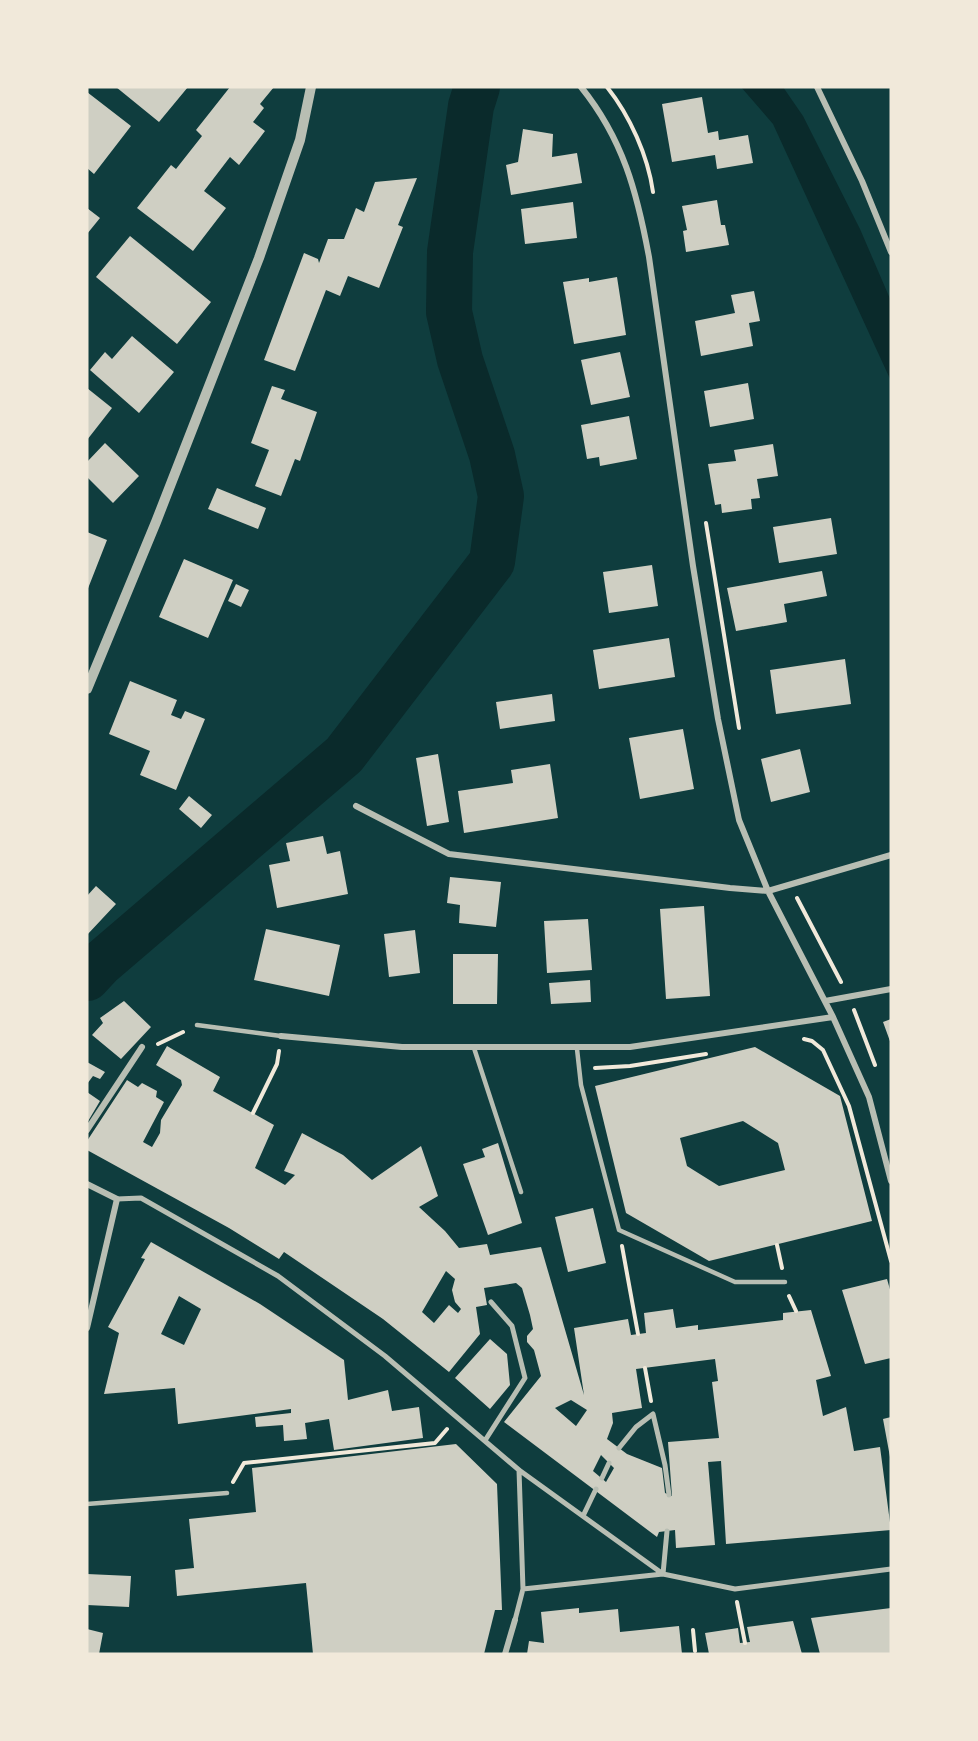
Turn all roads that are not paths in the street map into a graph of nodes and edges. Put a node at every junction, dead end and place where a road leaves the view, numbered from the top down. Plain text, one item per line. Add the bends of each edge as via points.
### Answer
1 (311, 87) edge
2 (581, 87) edge
3 (817, 87) edge
4 (891, 252) edge
5 (87, 689) edge
6 (356, 806) dead end
7 (891, 855) edge
8 (768, 891) junction
9 (891, 989) edge
10 (825, 1000) junction
11 (833, 1017) junction
12 (196, 1025) road end
13 (281, 1036) joint
14 (142, 1047) road end
15 (474, 1048) junction
16 (577, 1049) junction
17 (87, 1130) edge
18 (891, 1181) edge
19 (87, 1184) edge
20 (521, 1192) dead end
21 (117, 1199) junction
22 (785, 1282) road end
23 (491, 1302) dead end
24 (87, 1328) edge
25 (486, 1439) junction
26 (619, 1448) dead end
27 (609, 1463) dead end
28 (519, 1470) junction
29 (602, 1478) dead end
30 (596, 1489) dead end
31 (227, 1493) road end
32 (669, 1494) dead end
33 (87, 1504) edge
34 (583, 1516) junction
35 (667, 1531) dead end
36 (891, 1569) edge
37 (663, 1574) junction
38 (523, 1589) junction
39 (515, 1620) joint
40 (506, 1654) edge

1 - 5 street via 300,140 259,258
2 - 8 street via 617,141 636,191 718,719 739,820
3 - 4 street
6 - 8 street via 449,854
7 - 8 street
8 - 10 street
9 - 10 street
10 - 11 street
11 - 16 street via 630,1047
11 - 18 street via 868,1097
12 - 13 lane
13 - 15 street via 402,1047
14 - 17 street
15 - 16 street
15 - 20 lane
16 - 22 lane via 619,1230 735,1282
19 - 21 street
21 - 24 street
21 - 25 street via 141,1198 278,1276 385,1356
23 - 25 street via 512,1326 525,1378
25 - 28 street
26 - 32 street via 653,1414
27 - 29 street
28 - 34 street
28 - 38 street
30 - 34 street
31 - 33 lane
34 - 37 street
35 - 37 street
36 - 37 street via 735,1589
37 - 38 street
38 - 39 street
39 - 40 street

